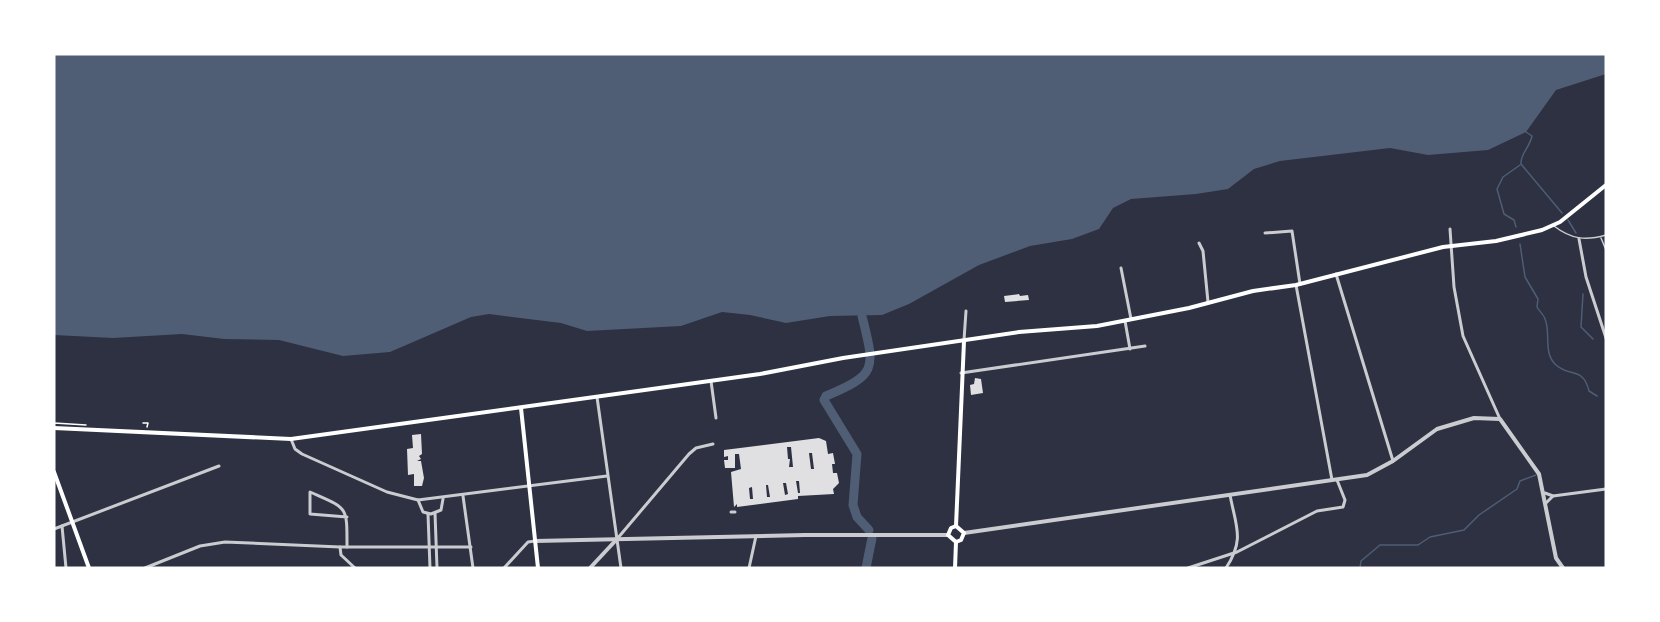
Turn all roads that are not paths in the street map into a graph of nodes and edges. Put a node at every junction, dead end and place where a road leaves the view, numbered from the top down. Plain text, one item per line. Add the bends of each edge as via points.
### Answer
1 (1606, 185) edge
2 (1554, 226) junction
3 (1450, 229) dead end
4 (1265, 233) dead end
5 (1606, 236) edge
6 (1600, 237) junction
7 (1580, 239) junction
8 (1199, 243) dead end
9 (1451, 246) junction
10 (1606, 250) edge
11 (1121, 268) dead end
12 (1336, 274) junction
13 (1298, 284) junction
14 (1208, 302) junction
15 (966, 311) dead end
16 (1131, 319) junction
17 (1125, 320) junction
18 (1606, 338) edge
19 (964, 340) junction
20 (1145, 346) dead end
21 (1130, 349) junction
22 (961, 373) junction
23 (711, 381) junction
24 (597, 397) junction
25 (521, 407) junction
26 (716, 418) dead end
27 (1500, 419) junction
28 (55, 429) edge
29 (291, 439) junction
30 (713, 444) dead end
31 (1393, 461) junction
32 (219, 466) dead end
33 (54, 472) edge
34 (607, 476) junction
35 (1334, 480) junction
36 (529, 487) junction
37 (1606, 489) edge
38 (1545, 493) junction
39 (463, 495) junction
40 (1230, 495) junction
41 (1553, 496) junction
42 (443, 498) junction
43 (418, 501) junction
44 (1546, 503) junction
45 (435, 513) junction
46 (428, 514) junction
47 (347, 517) junction
48 (72, 521) junction
49 (956, 525) junction
50 (62, 526) junction
51 (54, 528) edge
52 (964, 533) junction
53 (948, 535) junction
54 (756, 536) junction
55 (617, 539) junction
56 (535, 541) junction
57 (956, 542) junction
58 (340, 547) junction
59 (347, 547) junction
60 (429, 547) junction
61 (436, 547) junction
62 (471, 547) junction
63 (1237, 552) junction
64 (66, 568) edge
65 (89, 568) edge
66 (145, 568) edge
67 (355, 568) edge
68 (430, 568) edge
69 (437, 568) edge
70 (473, 568) edge
71 (504, 568) edge
72 (538, 568) edge
73 (590, 568) edge
74 (621, 568) edge
75 (749, 568) edge
76 (955, 568) edge
77 (1188, 568) edge
78 (1226, 568) edge
79 (1563, 568) edge

1 - 2 main road
2 - 7 lane
2 - 9 main road via 1496,241
3 - 9 street
4 - 13 street via 1292,231
5 - 6 lane
6 - 7 lane
6 - 10 lane
7 - 18 street via 1586,277
8 - 14 street
9 - 12 main road
9 - 27 street via 1463,336
11 - 16 street
12 - 13 main road
12 - 31 street
13 - 14 main road
13 - 35 street
14 - 16 main road
15 - 19 street
16 - 17 main road
17 - 19 main road
17 - 21 street
19 - 22 main road
19 - 23 main road
20 - 21 street
21 - 22 street
22 - 49 main road
23 - 24 main road
23 - 26 street
24 - 25 main road
24 - 34 street
25 - 29 main road
25 - 36 main road
27 - 31 street via 1474,418 1437,429
27 - 38 street via 1539,474
28 - 29 main road
29 - 43 street via 302,454 387,492
30 - 55 street via 689,453
31 - 35 street via 1367,475
32 - 48 street
33 - 48 main road
34 - 36 street
34 - 55 street
35 - 40 street
35 - 63 street via 1346,500 1343,507 1311,514
36 - 39 street
36 - 56 main road
37 - 41 street
38 - 41 street
38 - 44 street
39 - 42 street
39 - 62 street
40 - 52 street
40 - 63 street via 1239,539
41 - 44 street
42 - 43 street
42 - 45 street via 442,507
43 - 46 street via 420,509
44 - 79 street via 1556,558
45 - 46 street
45 - 61 street
46 - 60 street
47 - 47 street via 341,506 310,492 310,514
47 - 59 street
48 - 50 street
48 - 65 main road
49 - 52 main road
49 - 53 main road
50 - 51 street
50 - 64 street
52 - 57 main road
53 - 54 street
53 - 57 main road
54 - 55 street
54 - 75 street
55 - 56 street
55 - 73 street
55 - 74 street
56 - 71 street via 528,543
56 - 72 main road
57 - 76 main road
58 - 59 street
58 - 66 street via 225,542 200,546
58 - 67 street via 341,555
59 - 60 street
60 - 61 street
60 - 68 street
61 - 62 street
61 - 69 street
62 - 70 street
63 - 77 street
63 - 78 street

